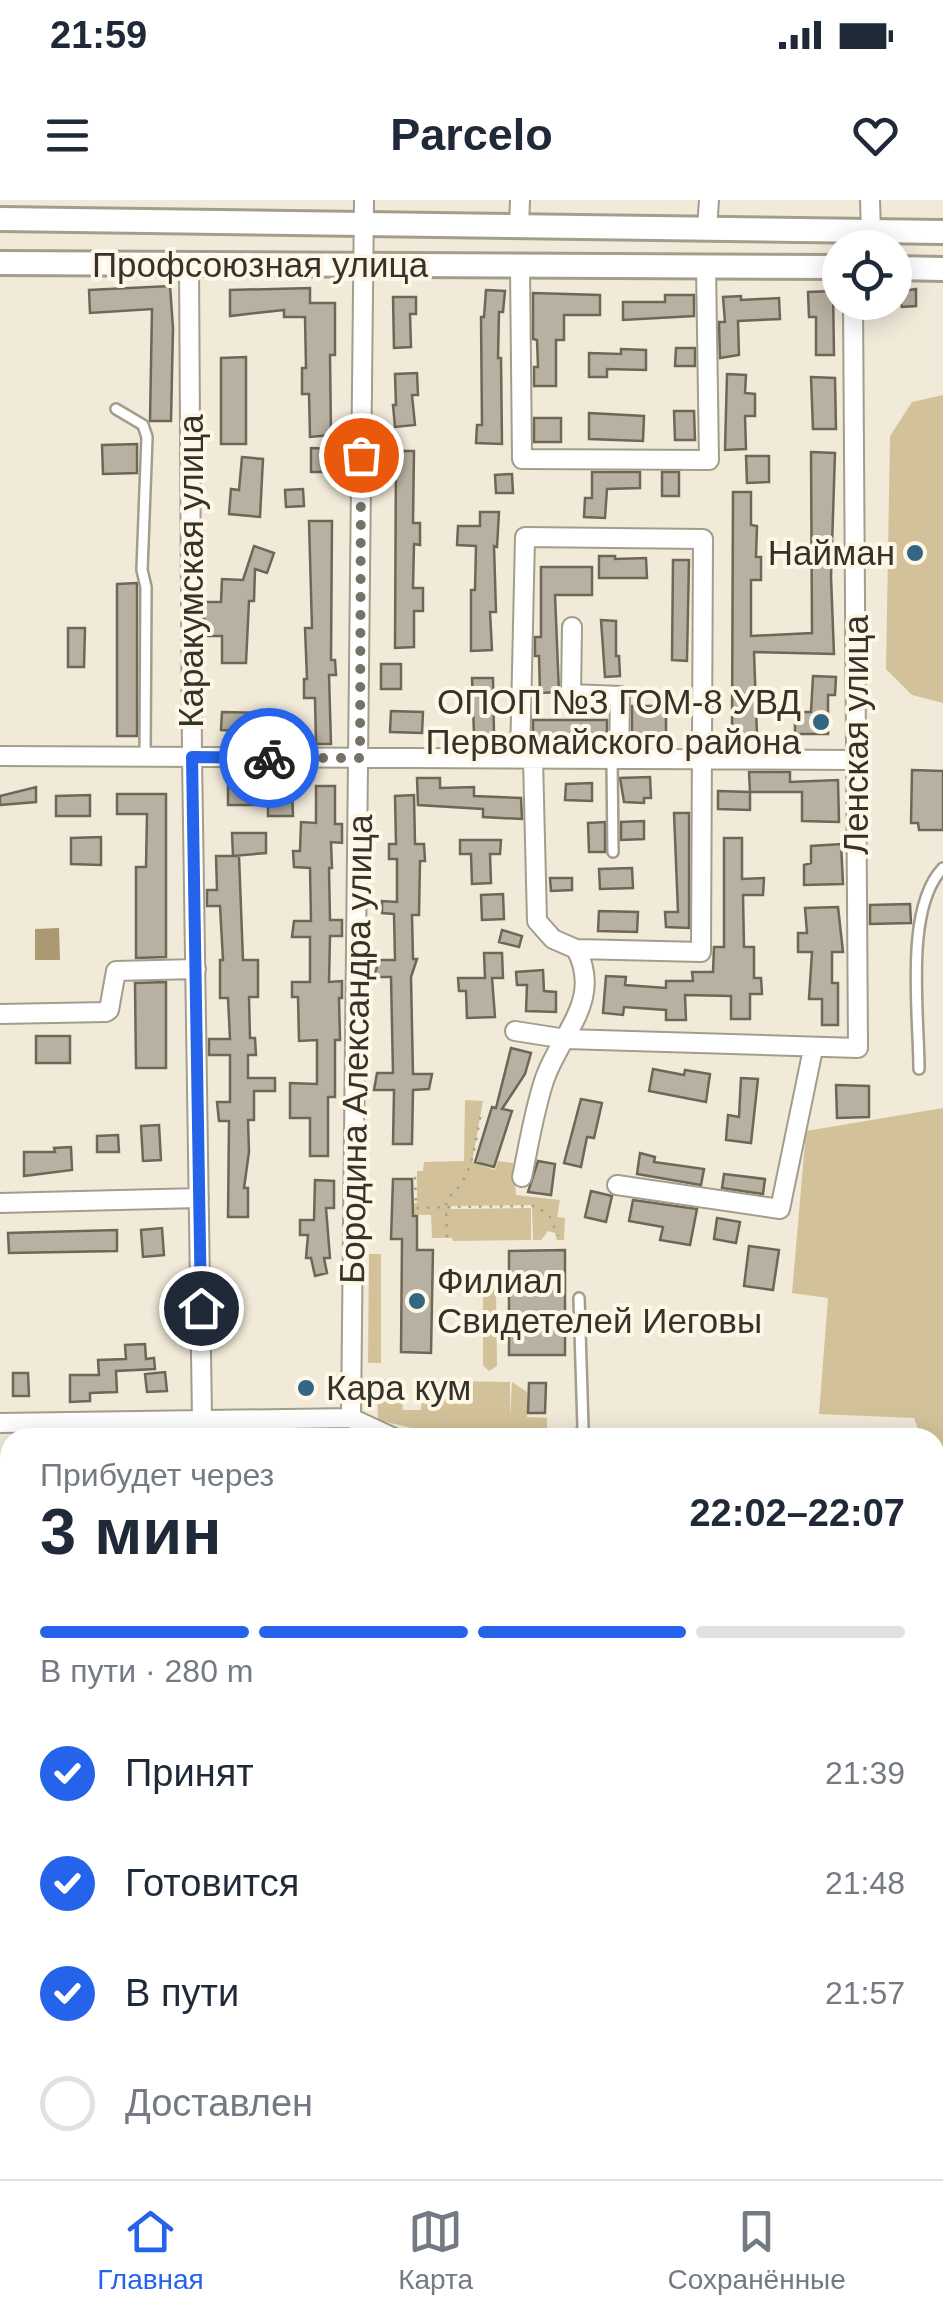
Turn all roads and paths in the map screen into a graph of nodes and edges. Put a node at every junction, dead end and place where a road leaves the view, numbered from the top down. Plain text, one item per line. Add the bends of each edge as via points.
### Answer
1 (520, 200) edge
2 (709, 200) edge
3 (870, 200) edge
4 (364, 212) edge
5 (0, 219) edge
6 (519, 226) junction
7 (707, 229) junction
8 (822, 230) edge
9 (871, 230) edge
10 (912, 232) edge
11 (943, 232) edge
12 (0, 263) edge
13 (189, 264) junction
14 (362, 266) junction
15 (520, 267) junction
16 (706, 267) junction
17 (822, 267) edge
18 (912, 268) edge
19 (943, 268) edge
20 (853, 320) edge
21 (116, 409) dead end
22 (572, 627) dead end
23 (0, 756) edge
24 (145, 757) junction
25 (192, 757) junction
26 (360, 758) junction
27 (526, 758) junction
28 (615, 759) junction
29 (702, 759) junction
30 (856, 760) junction
31 (613, 852) dead end
32 (943, 868) edge
33 (576, 949) junction
34 (196, 969) junction
35 (0, 1014) edge
36 (514, 1031) dead end
37 (566, 1039) junction
38 (813, 1048) junction
39 (919, 1069) dead end
40 (481, 1114) dead end
41 (415, 1177) dead end
42 (522, 1177) dead end
43 (617, 1185) dead end
44 (199, 1198) junction
45 (0, 1203) edge
46 (446, 1208) junction
47 (558, 1236) dead end
48 (447, 1237) dead end
49 (579, 1298) dead end
50 (202, 1418) junction
51 (351, 1418) junction
52 (0, 1423) edge
53 (344, 1428) edge
54 (372, 1428) edge
55 (583, 1428) edge

1 - 6 street
2 - 7 street
3 - 9 street
4 - 5 street, Профсоюзная улица
4 - 6 street, Профсоюзная улица
4 - 14 street, Бородина Александра улица
6 - 7 street, Профсоюзная улица
7 - 8 street, Профсоюзная улица
10 - 11 street, Профсоюзная улица
12 - 13 street, Профсоюзная улица
13 - 14 street, Профсоюзная улица
13 - 25 street, Каракумская улица
14 - 15 street, Профсоюзная улица
14 - 26 street, Бородина Александра улица
15 - 16 street, Профсоюзная улица
15 - 16 street via 522,459 709,460
16 - 17 street, Профсоюзная улица
18 - 19 street
20 - 30 street, Ленская улица
21 - 24 lane via 143,424 147,436
22 - 28 street via 571,694 620,696
23 - 24 street
24 - 25 street
25 - 26 street
25 - 34 street, Каракумская улица
26 - 27 street
26 - 51 street, Бородина Александра улица
27 - 28 street
27 - 29 street via 525,537 545,537 704,539
27 - 33 street via 537,920 553,939
28 - 29 street
28 - 31 lane
29 - 30 street
29 - 33 street via 701,952
30 - 38 street, Ленская улица via 858,1048
32 - 39 lane via 926,891 918,938
33 - 37 street via 585,980
34 - 35 street via 116,971 106,1012
34 - 44 street, Каракумская улица
36 - 37 street
37 - 38 street
37 - 42 street via 540,1093
38 - 43 street via 780,1209
40 - 46 path via 471,1164
41 - 46 path via 416,1208
44 - 45 street
44 - 50 street, Каракумская улица
46 - 47 path via 535,1206 549,1215
46 - 48 path
49 - 55 lane
50 - 51 street
50 - 52 street
51 - 53 street
51 - 54 street

